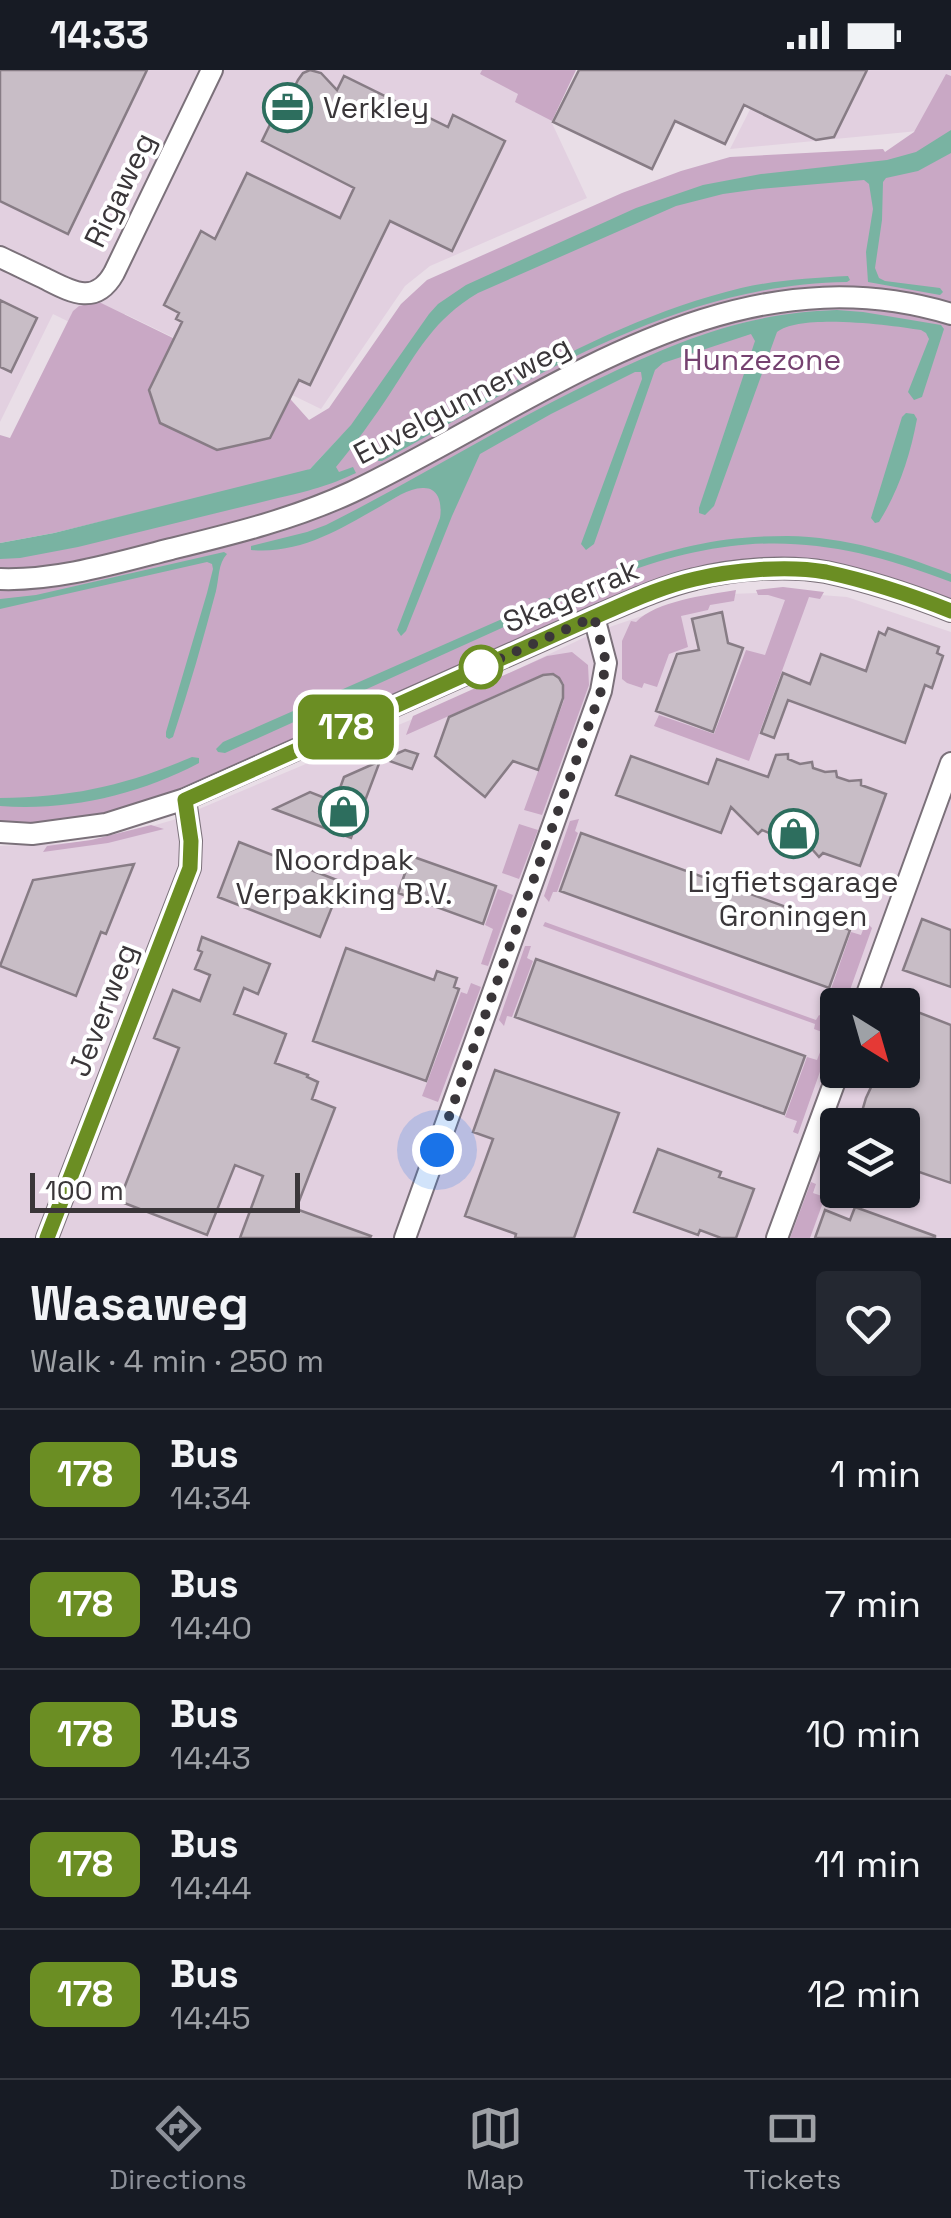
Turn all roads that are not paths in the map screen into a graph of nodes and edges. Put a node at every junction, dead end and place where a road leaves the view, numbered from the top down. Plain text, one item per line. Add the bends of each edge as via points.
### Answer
1 (212, 70) edge
2 (0, 257) edge
3 (951, 314) edge
4 (0, 579) edge
5 (951, 611) edge
6 (594, 617) junction
7 (951, 763) edge
8 (185, 800) junction
9 (0, 832) edge
10 (869, 988) edge
11 (832, 1088) edge
12 (46, 1238) edge
13 (406, 1238) edge
14 (777, 1238) edge

1 - 2 street, Rigaweg via 103,287 72,292
3 - 4 street, Euvelgunnerweg via 829,296 723,313 565,378 300,513 136,558
5 - 6 street, Skagerrak via 824,572 780,569 694,579
6 - 8 street, Skagerrak
6 - 13 street via 606,662 601,691
7 - 10 street
8 - 9 street, Skagerrak via 106,824
8 - 12 street, Jeverweg via 190,868
11 - 14 street

